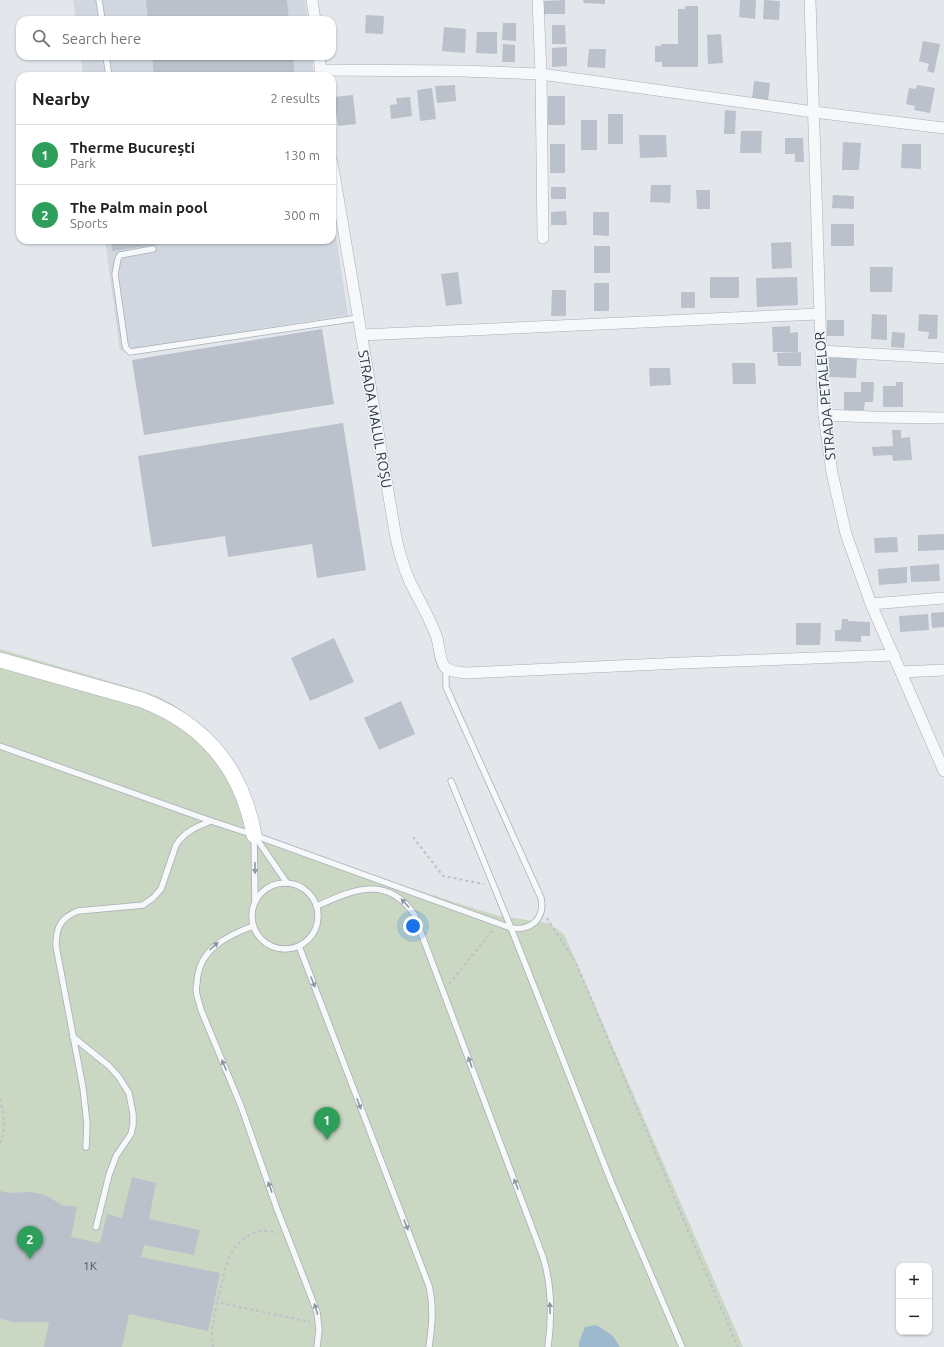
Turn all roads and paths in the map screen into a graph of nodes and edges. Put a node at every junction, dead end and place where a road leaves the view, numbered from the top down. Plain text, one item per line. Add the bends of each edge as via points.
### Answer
1 (99, 0) edge
2 (312, 0) edge
3 (538, 0) edge
4 (810, 0) edge
5 (101, 16) edge
6 (314, 16) edge
7 (107, 60) edge
8 (319, 60) edge
9 (108, 72) edge
10 (321, 72) edge
11 (336, 73) edge
12 (542, 74) junction
13 (814, 112) junction
14 (944, 128) edge
15 (336, 186) edge
16 (543, 238) dead end
17 (153, 249) dead end
18 (819, 314) junction
19 (358, 318) junction
20 (361, 335) junction
21 (821, 351) junction
22 (944, 358) edge
23 (824, 415) junction
24 (944, 418) edge
25 (944, 598) edge
26 (871, 604) junction
27 (894, 655) junction
28 (0, 660) edge
29 (446, 667) junction
30 (944, 670) edge
31 (901, 672) junction
32 (0, 746) edge
33 (944, 771) edge
34 (451, 781) dead end
35 (211, 821) junction
36 (254, 835) junction
37 (413, 837) dead end
38 (287, 883) junction
39 (494, 887) junction
40 (255, 901) junction
41 (317, 906) junction
42 (542, 911) junction
43 (499, 923) junction
44 (253, 926) junction
45 (511, 928) junction
46 (299, 946) junction
47 (443, 991) junction
48 (73, 1037) junction
49 (0, 1099) edge
50 (0, 1143) edge
51 (86, 1147) dead end
52 (6, 1199) dead end
53 (0, 1224) edge
54 (96, 1227) dead end
55 (0, 1231) edge
56 (288, 1235) junction
57 (62, 1271) dead end
58 (66, 1272) junction
59 (119, 1283) junction
60 (217, 1302) junction
61 (72, 1306) junction
62 (89, 1308) dead end
63 (319, 1324) junction
64 (63, 1347) edge
65 (213, 1347) edge
66 (317, 1347) edge
67 (429, 1347) edge
68 (548, 1347) edge
69 (682, 1347) edge
70 (738, 1347) edge

1 - 5 lane
2 - 6 street
3 - 12 street
4 - 13 street, STRADA PETALELOR
7 - 9 lane
8 - 10 street
11 - 12 street via 462,71
12 - 13 street
12 - 16 street
13 - 14 street
13 - 18 street, STRADA PETALELOR
15 - 19 street, STRADA MALUL ROȘU
17 - 19 lane via 120,256 116,264 115,274 125,344 130,352
18 - 20 street
18 - 21 street, STRADA PETALELOR
19 - 20 street, STRADA MALUL ROȘU
20 - 29 street, STRADA MALUL ROȘU via 399,550 409,580 434,631
21 - 22 street
21 - 23 street, STRADA PETALELOR
23 - 24 street
23 - 26 street, STRADA PETALELOR via 840,512
25 - 26 street
26 - 27 street, STRADA PETALELOR
27 - 29 street via 466,673
27 - 31 street, STRADA PETALELOR
28 - 36 street via 142,700 180,718 208,742 229,768 244,796
29 - 42 lane via 446,687 541,898
30 - 31 street
31 - 33 street, STRADA PETALELOR
32 - 35 lane
34 - 39 lane
35 - 36 lane
35 - 48 lane via 188,832 180,839 161,888 144,905 78,911 62,921 56,933 56,946
36 - 38 lane
36 -> 40 lane
36 - 43 lane
37 - 39 path via 443,876
38 - 40 lane via 268,887
38 - 41 lane via 306,890
39 - 45 lane
40 - 44 lane via 252,913
41 - 46 lane via 315,929
47 -> 41 lane via 414,914 401,899 386,891 364,889 347,893
42 - 45 lane via 533,924 519,929
42 - 70 path via 576,963
43 - 45 lane
43 - 47 path
44 - 46 lane via 260,938 272,946 285,949
56 -> 44 lane via 241,1106 196,994 197,974 208,951 235,932
45 - 69 lane via 612,1184
46 -> 67 lane via 429,1286 433,1315
68 -> 47 lane via 550,1298 539,1244
48 - 51 lane via 85,1102
48 - 54 lane via 118,1076 129,1093 133,1114 131,1134 114,1160
49 - 50 path via 4,1115
52 - 53 path
55 - 58 path via 71,1246
56 - 60 path via 264,1230 243,1239 233,1249 228,1261
63 -> 56 lane via 317,1312
57 - 58 path
58 - 59 path
58 - 61 path via 61,1302
59 - 60 path
59 - 61 path via 111,1322 98,1320 100,1310
59 - 62 path via 92,1295
60 - 63 path
60 - 65 path via 211,1337
61 - 64 path
63 - 66 lane

